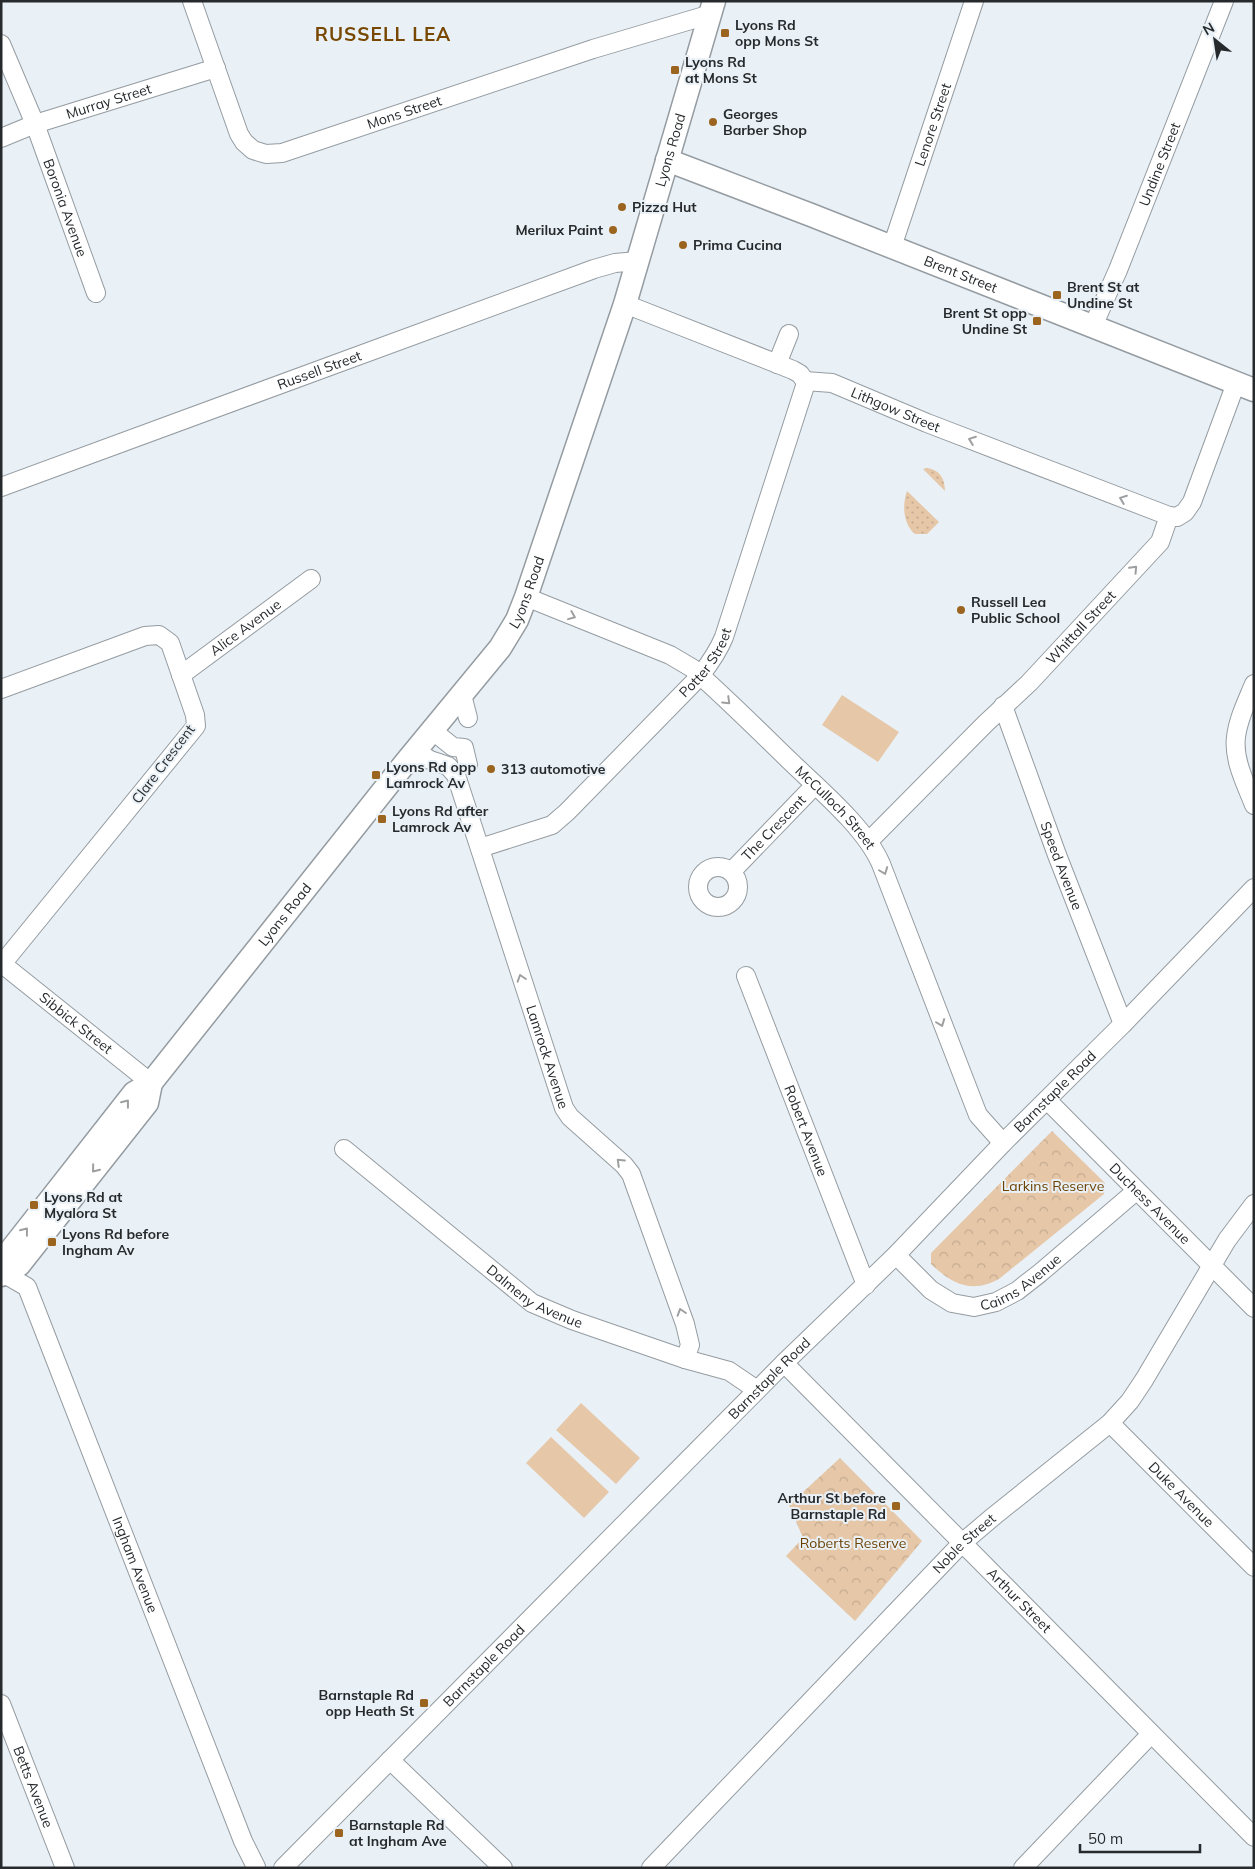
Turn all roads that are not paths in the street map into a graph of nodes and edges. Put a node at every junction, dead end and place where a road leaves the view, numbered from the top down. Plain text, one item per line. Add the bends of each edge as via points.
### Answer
1 (192, 1) edge
2 (974, 1) edge
3 (1224, 1) edge
4 (712, 8) edge
5 (1, 44) edge
6 (216, 68) junction
7 (35, 124) junction
8 (1, 138) edge
9 (667, 160) junction
10 (892, 247) junction
11 (638, 261) junction
12 (96, 293) dead end
13 (625, 304) junction
14 (1093, 326) junction
15 (789, 334) dead end
16 (777, 364) junction
17 (805, 381) junction
18 (1245, 386) edge
19 (1, 487) edge
20 (1169, 516) junction
21 (311, 579) dead end
22 (526, 598) junction
23 (181, 675) junction
24 (700, 676) junction
25 (1254, 684) edge
26 (1, 689) edge
27 (462, 695) junction
28 (1004, 706) junction
29 (468, 718) dead end
30 (433, 731) junction
31 (416, 751) junction
32 (466, 757) dead end
33 (815, 785) junction
34 (1254, 805) edge
35 (869, 841) junction
36 (480, 848) junction
37 (732, 871) dead end
38 (1254, 888) edge
39 (2, 964) edge
40 (746, 976) dead end
41 (1124, 1024) junction
42 (151, 1083) junction
43 (1047, 1100) junction
44 (1003, 1144) junction
45 (344, 1149) dead end
46 (1136, 1191) junction
47 (1254, 1204) edge
48 (896, 1255) junction
49 (1211, 1266) junction
50 (2, 1273) edge
51 (866, 1285) junction
52 (1254, 1308) edge
53 (685, 1359) junction
54 (784, 1363) junction
55 (757, 1390) junction
56 (1110, 1423) junction
57 (962, 1543) junction
58 (1254, 1566) edge
59 (1, 1704) edge
60 (1151, 1734) junction
61 (390, 1760) junction
62 (1254, 1836) edge
63 (65, 1868) edge
64 (256, 1868) edge
65 (282, 1868) edge
66 (503, 1868) edge
67 (651, 1868) edge
68 (1023, 1868) edge

1 - 6 street, Mons Street
2 - 10 street, Lenore Street
3 - 14 street, Undine Street
4 - 6 street, Mons Street via 282,153 266,154 253,150 244,142
4 - 9 main road, Lyons Road
5 - 7 street, Boronia Avenue
6 - 7 street, Murray Street
7 - 8 street, Murray Street
7 - 12 street, Boronia Avenue
9 - 10 main road, Brent Street
9 - 11 main road, Lyons Road
10 - 14 main road, Brent Street
11 - 13 main road, Lyons Road
11 - 19 street, Russell Street via 594,269
13 - 16 street, Lithgow Street
13 - 22 main road, Lyons Road
14 - 18 main road, Brent Street
15 - 16 street
16 - 17 street, Lithgow Street via 800,374
20 -> 17 street, Lithgow Street via 832,384
17 - 24 street, Potter Street via 724,637 719,650
18 - 20 street via 1192,502 1182,516
28 -> 20 street, Whittall Street via 1160,542
21 - 23 street, Alice Avenue
22 -> 24 street, McCulloch Street via 670,655
22 - 27 main road, Lyons Road via 500,648
23 - 26 street, Clare Crescent via 170,643 159,635 145,636
23 - 39 street, Clare Crescent via 196,726
24 -> 33 street, McCulloch Street
24 - 36 street, Potter Street via 552,825
25 - 34 street via 1236,737 1239,765
27 - 29 street
27 - 30 main road, Lyons Road
28 - 35 street, Whittall Street
28 - 41 street, Speed Avenue via 1057,855
30 - 31 main road, Lyons Road
30 - 32 street
31 - 36 street, Lamrock Avenue via 448,766 456,774
31 - 42 main road, Lyons Road
33 - 35 street, McCulloch Street
33 - 37 street, The Crescent
35 -> 44 street, McCulloch Street via 881,864 969,1096 978,1114
53 -> 36 street, Lamrock Avenue via 690,1345 685,1324 631,1174 564,1108
38 - 41 street, Barnstaple Road
39 - 42 street, Sibbick Street
40 - 51 street, Robert Avenue
41 - 43 street, Barnstaple Road
42 - 50 main road, Lyons Road via 147,1103 18,1265
43 - 44 street, Barnstaple Road
43 - 46 street, Duchess Avenue
44 - 48 street, Barnstaple Road
45 - 53 street, Dalmeny Avenue via 532,1303
46 - 48 street, Cairns Avenue via 1040,1273 996,1302 974,1306 952,1303 931,1290
46 - 49 street, Duchess Avenue
47 - 49 street, Noble Street
48 - 51 street, Barnstaple Road
49 - 52 street, Duchess Avenue
49 - 56 street, Noble Street via 1144,1380
50 - 64 street, Ingham Avenue via 27,1287
51 - 54 street, Barnstaple Road
53 - 55 street, Dalmeny Avenue via 729,1371
54 - 55 street, Barnstaple Road
54 - 57 street, Arthur Street
55 - 61 street, Barnstaple Road
56 - 57 street, Noble Street
56 - 58 street, Duke Avenue
57 - 60 street, Arthur Street
57 - 67 street, Noble Street
59 - 63 street, Betts Avenue
60 - 62 street, Arthur Street
60 - 68 street
61 - 65 street, Barnstaple Road
61 - 66 street
64 - 65 street via 270,1864

